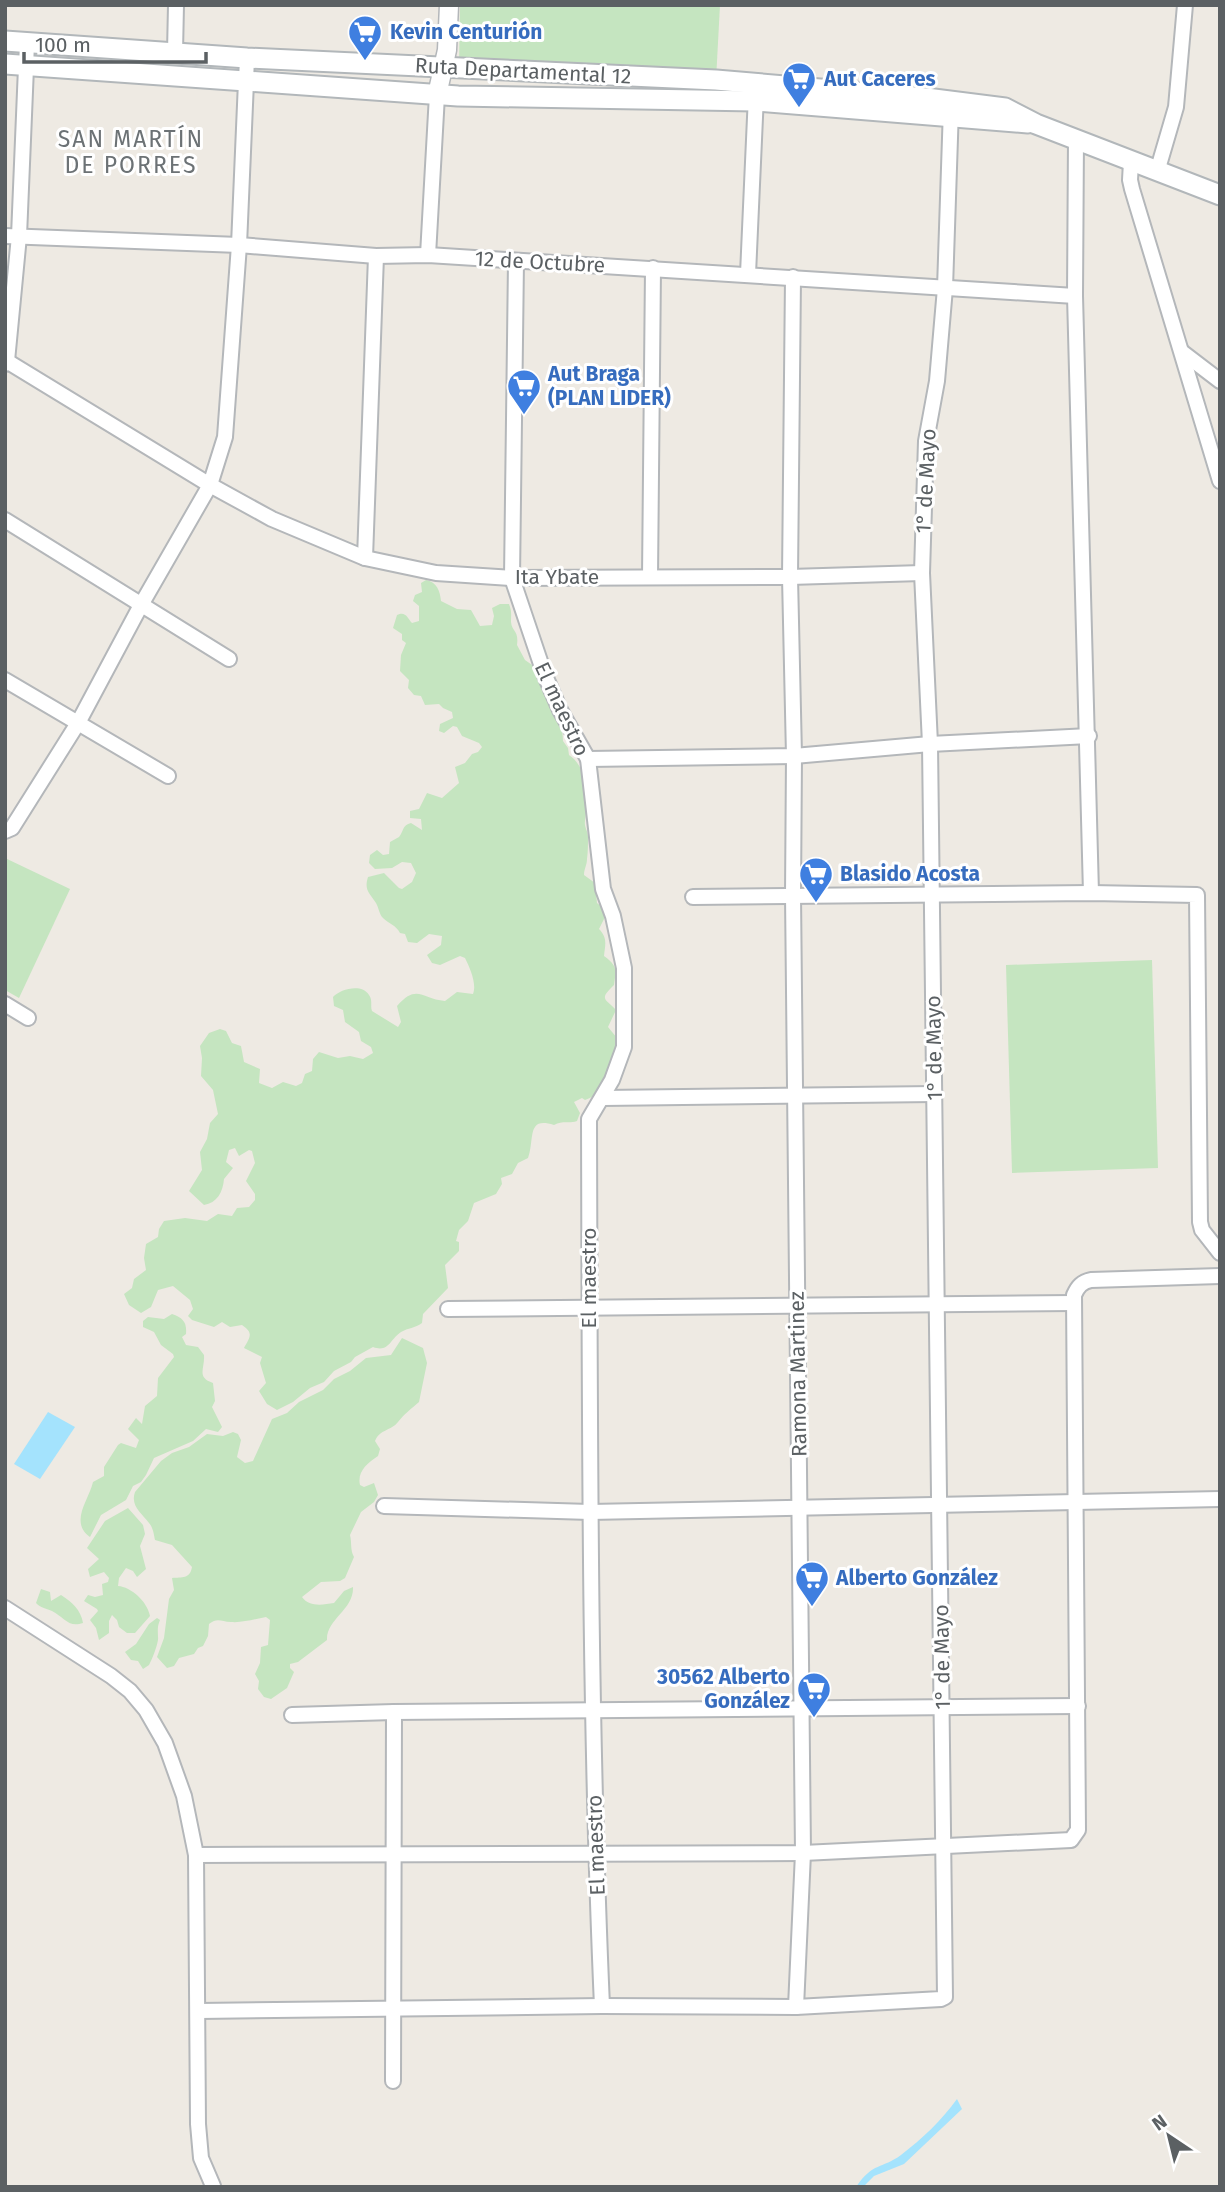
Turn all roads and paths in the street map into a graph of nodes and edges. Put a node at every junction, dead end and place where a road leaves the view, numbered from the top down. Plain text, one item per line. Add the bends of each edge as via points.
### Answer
1 (176, 5) edge
2 (449, 5) edge
3 (460, 5) edge
4 (1185, 5) edge
5 (5, 41) edge
6 (27, 43) junction
7 (175, 52) junction
8 (247, 58) junction
9 (445, 59) junction
10 (5, 64) edge
11 (27, 65) junction
12 (247, 80) junction
13 (756, 92) junction
14 (437, 94) junction
15 (951, 110) junction
16 (1076, 138) junction
17 (1131, 162) junction
18 (1157, 172) junction
19 (1220, 195) edge
20 (12, 236) edge
21 (239, 245) junction
22 (428, 255) junction
23 (376, 256) junction
24 (516, 261) junction
25 (653, 268) junction
26 (748, 274) junction
27 (793, 277) junction
28 (944, 288) junction
29 (1075, 296) junction
30 (1182, 352) junction
31 (6, 362) edge
32 (1220, 381) edge
33 (1220, 481) edge
34 (211, 485) junction
35 (5, 520) edge
36 (365, 558) junction
37 (922, 573) junction
38 (650, 577) junction
39 (512, 578) junction
40 (790, 578) junction
41 (141, 605) junction
42 (229, 659) dead end
43 (5, 680) edge
44 (78, 723) junction
45 (1088, 736) junction
46 (930, 744) junction
47 (794, 756) junction
48 (588, 759) junction
49 (168, 776) dead end
50 (5, 831) edge
51 (1091, 893) junction
52 (932, 894) junction
53 (793, 895) junction
54 (693, 897) dead end
55 (5, 1004) edge
56 (28, 1018) dead end
57 (795, 1094) junction
58 (934, 1094) junction
59 (603, 1098) junction
60 (1220, 1253) edge
61 (1220, 1276) edge
62 (1074, 1303) junction
63 (937, 1304) junction
64 (797, 1306) junction
65 (589, 1308) junction
66 (448, 1309) dead end
67 (1220, 1499) edge
68 (1075, 1502) junction
69 (940, 1505) junction
70 (384, 1506) dead end
71 (799, 1508) junction
72 (590, 1512) junction
73 (5, 1608) edge
74 (1078, 1706) junction
75 (943, 1707) junction
76 (801, 1709) junction
77 (593, 1711) junction
78 (394, 1712) junction
79 (292, 1715) dead end
80 (943, 1846) junction
81 (803, 1853) junction
82 (596, 1854) junction
83 (196, 1855) junction
84 (394, 1855) junction
85 (602, 2007) junction
86 (796, 2007) junction
87 (393, 2010) junction
88 (199, 2011) junction
89 (393, 2081) dead end
90 (213, 2186) edge

1 - 7 street
2 - 9 street
3 - 9 street via 455,39
4 - 18 street via 1176,107
5 - 6 main road, Ruta Departamental 12
6 - 7 main road, Ruta Departamental 12
6 - 11 street
7 - 8 main road, Ruta Departamental 12
8 - 9 main road, Ruta Departamental 12
8 - 12 street
9 - 13 main road, Ruta Departamental 12
9 - 14 street
10 - 11 main road, Ruta Departamental 12
11 - 12 main road, Ruta Departamental 12
11 - 20 street
12 - 14 main road, Ruta Departamental 12
12 - 21 street
13 - 14 main road, Ruta Departamental 12
13 - 15 main road, Ruta Departamental 12
13 - 26 street
14 - 22 street
15 - 16 main road, Ruta Departamental 12 via 1005,108
15 - 28 street, 1° de Mayo
16 - 17 main road, Ruta Departamental 12
16 - 29 street
17 - 18 main road, Ruta Departamental 12
17 - 30 street via 1132,189
18 - 19 main road, Ruta Departamental 12
20 - 21 street, 12 de Octubre
20 - 31 street
21 - 23 street, 12 de Octubre
21 - 34 street via 225,437
22 - 23 street, 12 de Octubre
22 - 24 street, 12 de Octubre
23 - 36 street
24 - 25 street, 12 de Octubre
24 - 39 street, El maestro
25 - 26 street, 12 de Octubre
25 - 38 street
26 - 27 street, 12 de Octubre
27 - 28 street, 12 de Octubre
27 - 40 street, Ramona Martinez
28 - 29 street, 12 de Octubre
28 - 37 street, 1° de Mayo via 937,381 926,441
29 - 45 street
30 - 32 street
30 - 33 street
31 - 34 street, Ita Ybate
34 - 36 street, Ita Ybate via 272,519
34 - 41 street
35 - 41 street
36 - 39 street, Ita Ybate via 436,573
37 - 40 street, Ita Ybate
37 - 46 street, 1° de Mayo
38 - 39 street, Ita Ybate
38 - 40 street, Ita Ybate
39 - 48 street, El maestro via 544,673
40 - 47 street, Ramona Martinez
41 - 42 street
41 - 44 street
43 - 44 street
44 - 49 street
44 - 50 street via 12,828
45 - 46 street
45 - 51 street
46 - 47 street
46 - 52 street, 1° de Mayo
47 - 48 street
47 - 53 street, Ramona Martinez
48 - 59 street, El maestro via 603,889 624,968 624,1047
51 - 52 street
51 - 60 street via 1197,895 1200,1222
52 - 53 street
52 - 58 street, 1° de Mayo
53 - 54 street
53 - 57 street, Ramona Martinez
55 - 56 street
57 - 58 street
57 - 59 street
57 - 64 street, Ramona Martinez
58 - 63 street, 1° de Mayo
59 - 65 street, El maestro via 589,1119
61 - 62 street via 1091,1280 1077,1287
62 - 63 street
62 - 68 street
63 - 64 street
63 - 69 street, 1° de Mayo
64 - 65 street
64 - 71 street, Ramona Martinez
65 - 66 street
65 - 72 street, El maestro
67 - 68 street
68 - 69 street
68 - 74 street
69 - 71 street
69 - 75 street, 1° de Mayo
70 - 72 street
71 - 72 street
71 - 76 street, Ramona Martinez
72 - 77 street, El maestro
73 - 83 street via 111,1676 146,1710 165,1743 184,1796
74 - 75 street
74 - 80 street via 1077,1830 1072,1840
75 - 76 street
75 - 80 street, 1° de Mayo
76 - 77 street
76 - 81 street, Ramona Martinez
77 - 78 street
77 - 82 street, El maestro
78 - 79 street
78 - 84 street
80 - 81 street
80 - 86 street, 1° de Mayo via 945,1997
81 - 82 street
81 - 86 street, Ramona Martinez
82 - 84 street
82 - 85 street, El maestro
83 - 84 street
83 - 88 street
84 - 87 street
85 - 86 street
85 - 87 street
87 - 88 street
87 - 89 street
88 - 90 street via 198,2124 201,2158

